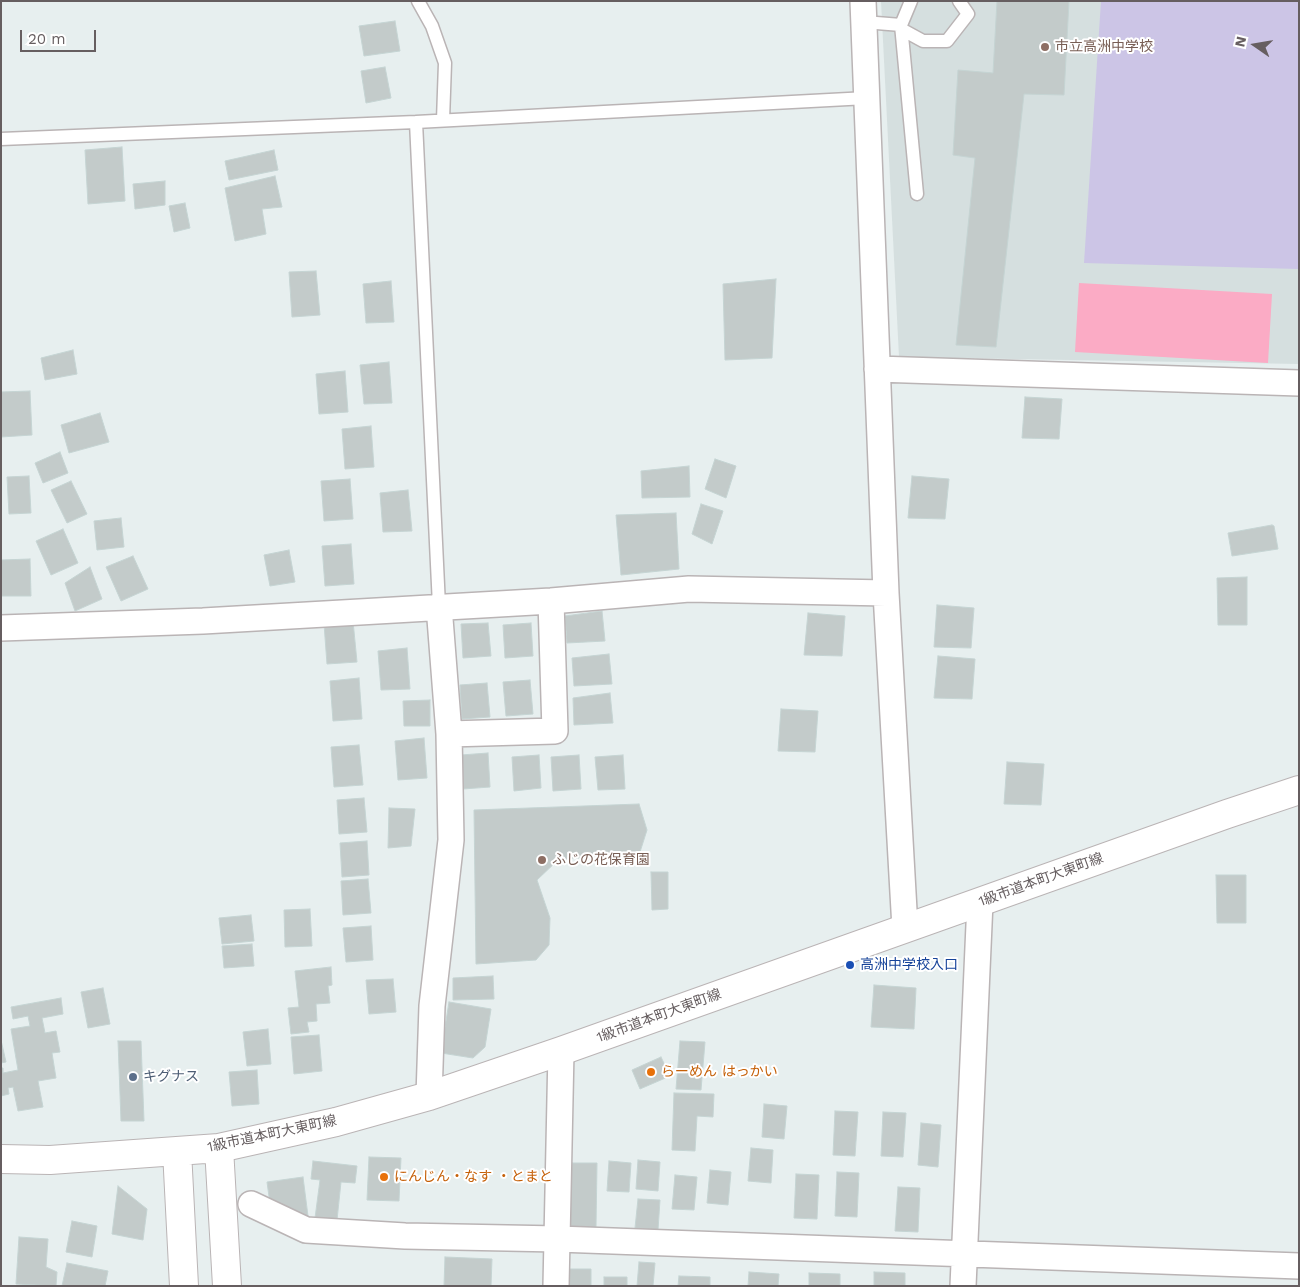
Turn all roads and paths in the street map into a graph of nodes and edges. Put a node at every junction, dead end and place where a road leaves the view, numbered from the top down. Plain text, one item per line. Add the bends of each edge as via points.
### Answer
1 (418, 1) edge
2 (911, 1) edge
3 (959, 1) edge
4 (863, 11) edge
5 (901, 27) junction
6 (867, 98) junction
7 (444, 120) junction
8 (416, 122) junction
9 (1, 139) edge
10 (917, 194) dead end
11 (876, 369) junction
12 (1299, 383) edge
13 (886, 593) junction
14 (550, 600) junction
15 (439, 606) junction
16 (1, 628) edge
17 (449, 734) junction
18 (1299, 790) edge
19 (980, 902) junction
20 (905, 928) junction
21 (562, 1051) junction
22 (429, 1096) junction
23 (219, 1148) junction
24 (177, 1150) junction
25 (1, 1159) edge
26 (251, 1204) dead end
27 (558, 1239) junction
28 (964, 1254) junction
29 (1299, 1266) edge
30 (184, 1286) edge
31 (227, 1286) edge
32 (556, 1286) edge
33 (963, 1286) edge

1 - 7 lane via 432,26 445,63
2 - 5 lane
3 - 5 lane via 968,14 947,41 923,41
4 - 5 lane
4 - 6 street
5 - 10 lane
6 - 7 lane
6 - 11 street
7 - 8 lane
8 - 9 lane
8 - 15 lane
11 - 12 street
11 - 13 street
13 - 14 street via 689,589
13 - 20 street
14 - 15 street
14 - 17 street via 556,731
15 - 16 street via 204,621
15 - 17 street
17 - 22 street via 451,840 432,1006
18 - 19 street, 1級市道本町大東町線
19 - 20 street, 1級市道本町大東町線
19 - 28 street
20 - 21 street, 1級市道本町大東町線
21 - 22 street, 1級市道本町大東町線
21 - 27 street
22 - 23 street, 1級市道本町大東町線 via 336,1122
23 - 24 street, 1級市道本町大東町線
23 - 31 street
24 - 25 street, 1級市道本町大東町線 via 50,1160
24 - 30 street
26 - 27 street via 306,1230
27 - 28 street
27 - 32 street
28 - 29 street
28 - 33 street

